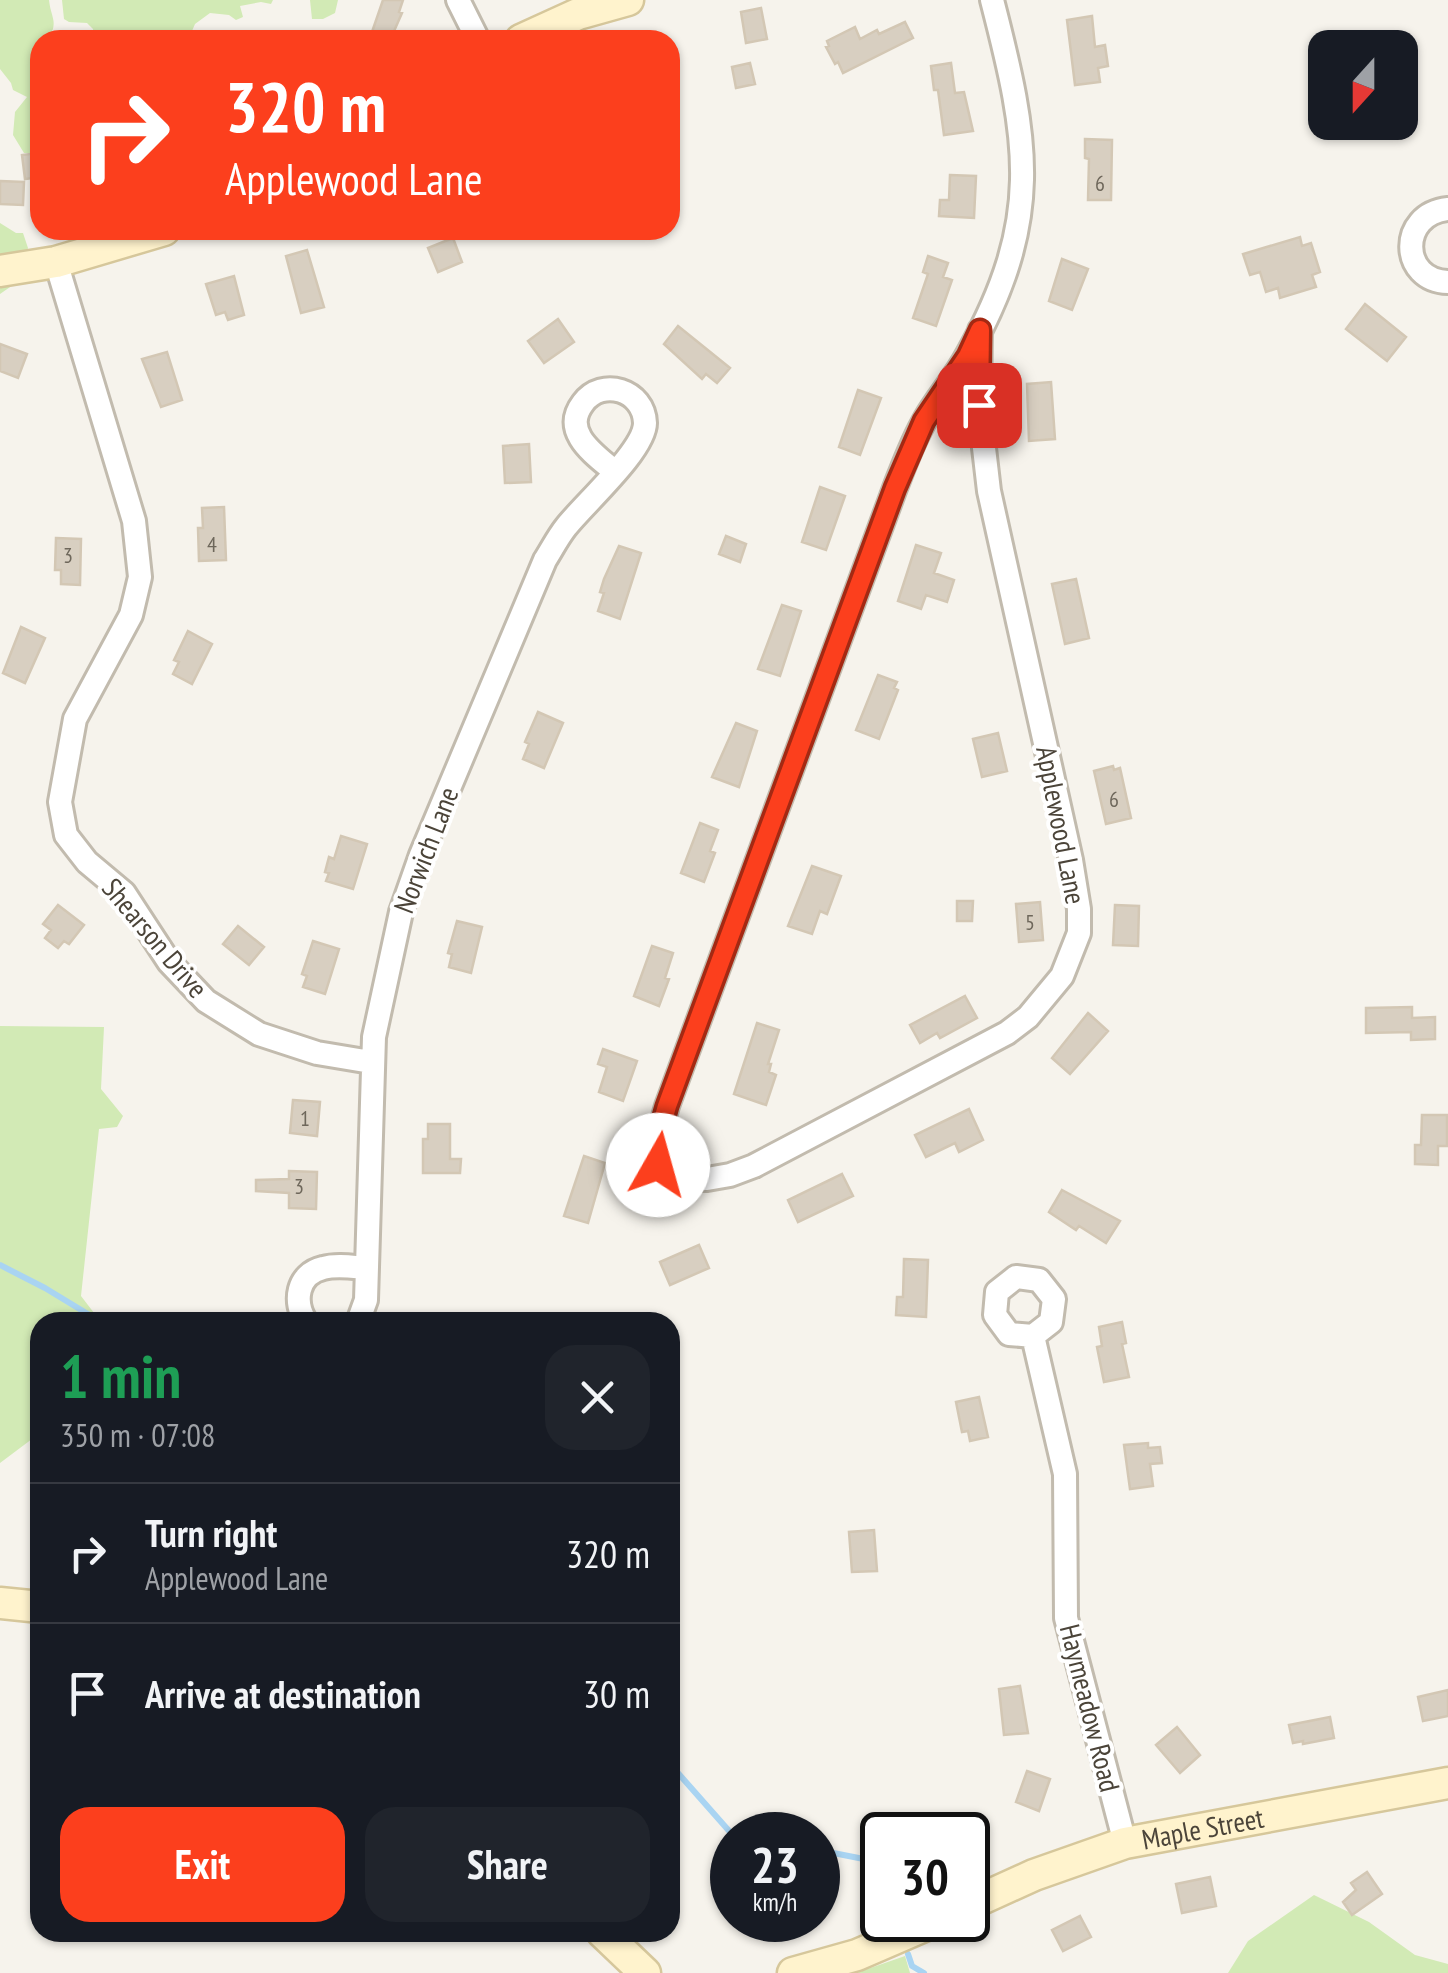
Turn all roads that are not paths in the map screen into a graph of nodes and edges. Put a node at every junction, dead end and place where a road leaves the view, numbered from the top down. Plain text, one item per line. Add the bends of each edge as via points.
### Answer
1 (458, 0) edge
2 (628, 0) edge
3 (992, 0) edge
4 (473, 30) edge
5 (543, 30) edge
6 (1448, 210) edge
7 (130, 240) edge
8 (56, 262) junction
9 (0, 271) edge
10 (1448, 282) edge
11 (980, 330) junction
12 (614, 471) dead end
13 (372, 1062) junction
14 (366, 1268) junction
15 (303, 1312) edge
16 (363, 1312) edge
17 (1032, 1336) dead end
18 (1, 1606) edge
19 (30, 1607) edge
20 (1448, 1784) edge
21 (1125, 1843) junction
22 (990, 1895) edge
23 (612, 1942) edge
24 (887, 1942) edge
25 (645, 1973) edge
26 (793, 1973) edge

1 - 4 street
2 - 5 street
3 - 11 street via 1012,75 1024,181 1012,254
6 - 10 street via 1418,224 1410,247 1419,270
7 - 8 street
8 - 9 street
8 - 13 street, Shearson Drive via 140,560 131,616 71,734 60,802 66,836 124,893 178,973 233,1021 287,1045
11 - 11 street, Applewood Lane via 979,405 989,491 1071,860 1079,909 1073,954 1047,997 1007,1033 754,1166 730,1175 680,1178 658,1165 667,1106 895,488 924,421
12 - 13 street, Norwich Lane via 545,560 421,855 401,912
13 - 14 street, Norwich Lane
14 - 15 street via 325,1267 311,1274 301,1285
14 - 16 street, Norwich Lane
17 - 21 street, Haymeadow Road via 1065,1474 1066,1618
18 - 19 street
20 - 21 street, Maple Street
21 - 22 street, Maple Street
23 - 25 street
24 - 26 street

